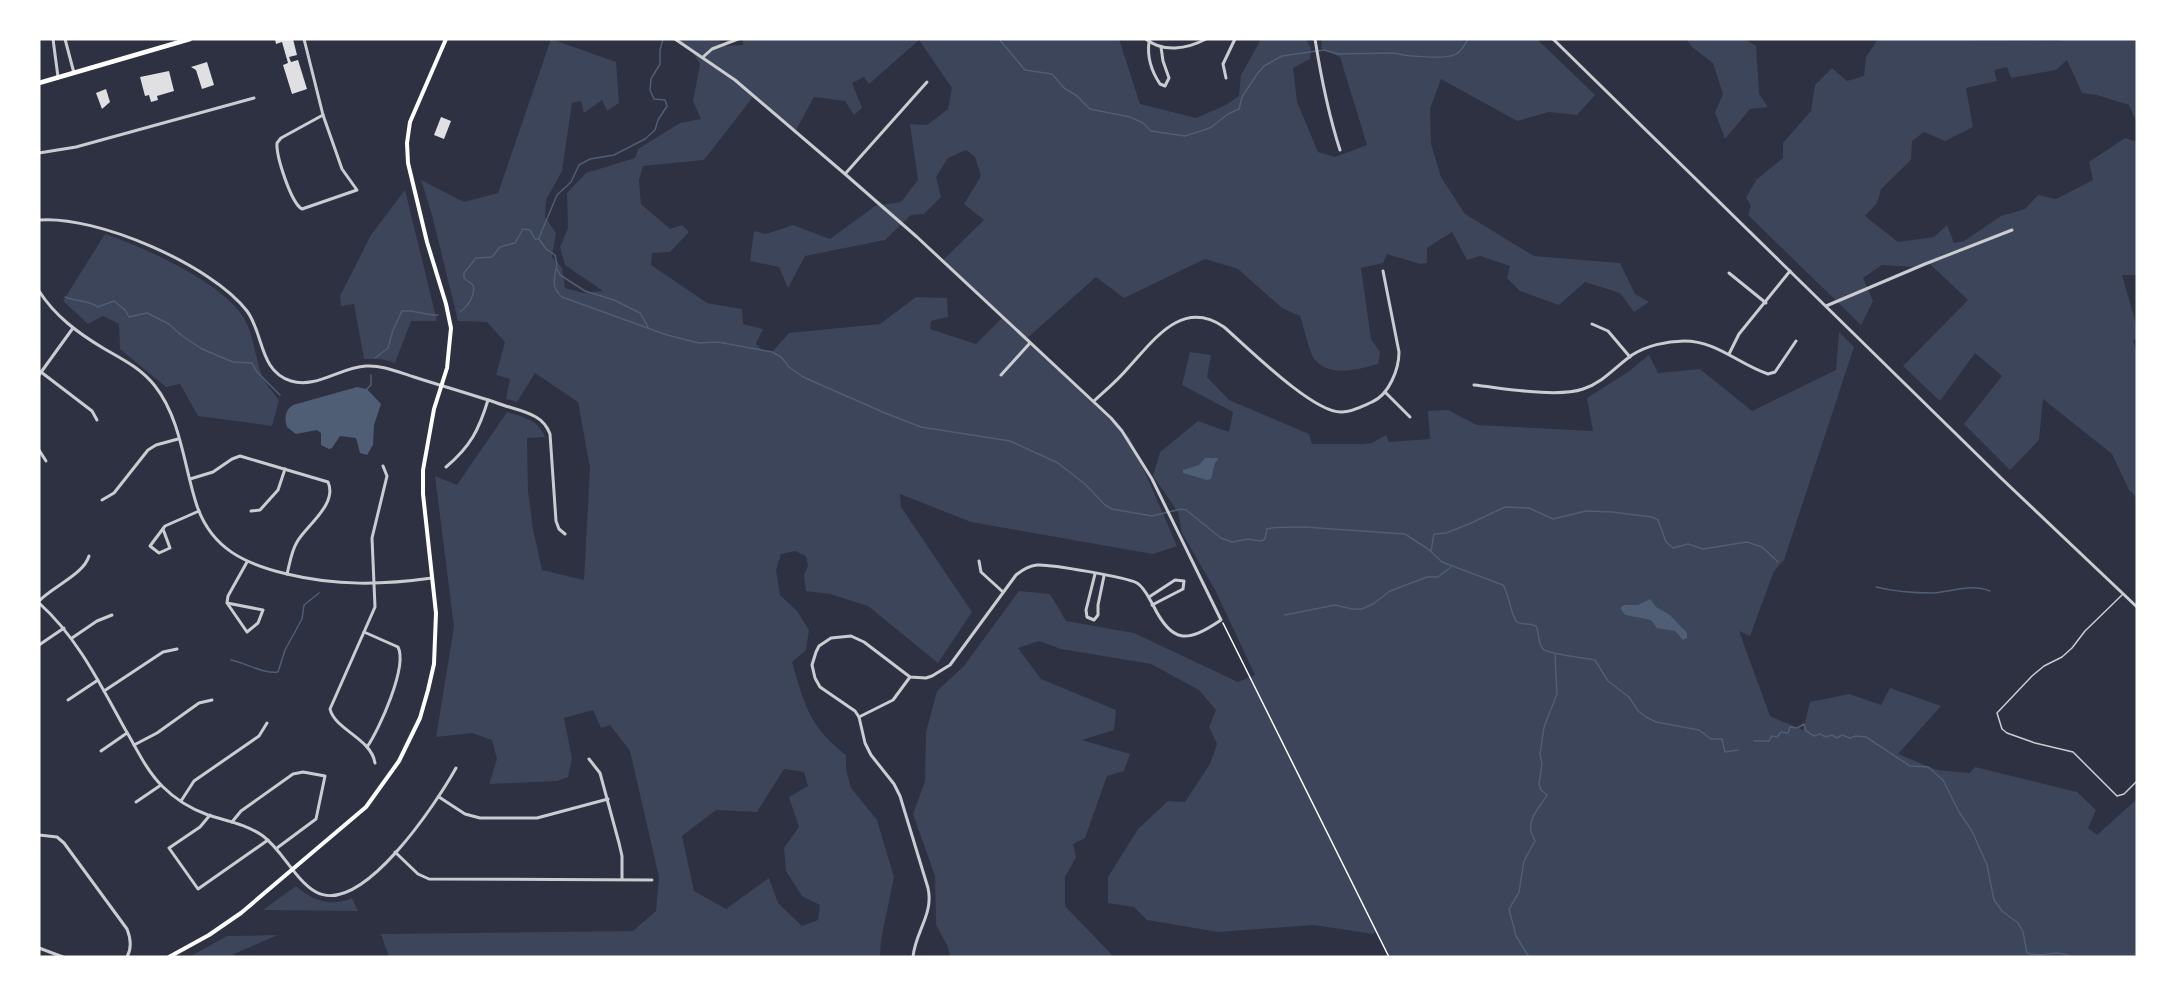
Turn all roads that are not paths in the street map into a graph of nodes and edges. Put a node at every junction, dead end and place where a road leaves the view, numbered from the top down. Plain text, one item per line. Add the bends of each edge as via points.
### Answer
1 (53, 39) edge
2 (65, 39) edge
3 (190, 39) edge
4 (304, 39) edge
5 (446, 39) edge
6 (675, 39) edge
7 (738, 39) edge
8 (1189, 39) edge
9 (1206, 39) edge
10 (1235, 39) edge
11 (1315, 39) edge
12 (1553, 39) edge
13 (1147, 40) edge
14 (1191, 44) junction
15 (1161, 47) junction
16 (703, 57) junction
17 (74, 72) junction
18 (58, 77) junction
19 (1226, 78) dead end
20 (927, 82) dead end
21 (39, 83) edge
22 (254, 98) dead end
23 (323, 115) junction
24 (1340, 150) dead end
25 (39, 153) edge
26 (845, 174) junction
27 (39, 220) edge
28 (2012, 230) dead end
29 (1790, 270) junction
30 (1383, 271) dead end
31 (1729, 273) dead end
32 (39, 291) edge
33 (1766, 303) junction
34 (1826, 306) junction
35 (1592, 324) dead end
36 (74, 328) junction
37 (1796, 341) dead end
38 (1030, 343) junction
39 (1729, 354) junction
40 (1630, 357) junction
41 (40, 374) edge
42 (1001, 375) dead end
43 (441, 385) junction
44 (1474, 385) dead end
45 (1385, 392) junction
46 (488, 400) junction
47 (1094, 401) junction
48 (1410, 417) dead end
49 (97, 420) dead end
50 (178, 439) junction
51 (39, 450) edge
52 (46, 462) dead end
53 (383, 466) dead end
54 (446, 467) dead end
55 (285, 469) junction
56 (190, 479) junction
57 (102, 500) dead end
58 (199, 511) junction
59 (252, 511) dead end
60 (163, 529) junction
61 (566, 534) dead end
62 (89, 556) dead end
63 (979, 561) dead end
64 (247, 562) junction
65 (287, 574) junction
66 (1095, 574) junction
67 (1104, 576) junction
68 (432, 578) junction
69 (375, 584) junction
70 (1003, 592) junction
71 (2124, 594) junction
72 (1149, 597) junction
73 (39, 602) edge
74 (227, 603) junction
75 (1152, 605) junction
76 (2137, 607) edge
77 (112, 615) dead end
78 (64, 627) junction
79 (364, 632) junction
80 (72, 638) junction
81 (39, 645) edge
82 (177, 649) dead end
83 (910, 677) junction
84 (98, 680) junction
85 (104, 691) junction
86 (68, 700) dead end
87 (212, 700) dead end
88 (859, 717) junction
89 (267, 723) dead end
90 (127, 733) junction
91 (134, 745) junction
92 (367, 747) junction
93 (101, 751) dead end
94 (590, 759) dead end
95 (375, 763) dead end
96 (456, 768) dead end
97 (2137, 781) edge
98 (161, 785) junction
99 (439, 797) junction
100 (608, 799) junction
101 (181, 801) junction
102 (136, 802) dead end
103 (210, 815) junction
104 (232, 822) junction
105 (39, 835) edge
106 (268, 840) junction
107 (277, 848) junction
108 (395, 852) junction
109 (293, 868) junction
110 (622, 879) junction
111 (652, 880) dead end
112 (39, 948) edge
113 (63, 957) edge
114 (127, 957) edge
115 (170, 957) edge
116 (913, 957) edge

1 - 18 street
2 - 17 street
3 - 17 main road
4 - 23 street
5 - 43 main road via 410,122 406,143 451,328
6 - 16 street
7 - 16 street
8 - 14 street
9 - 14 street
10 - 19 street via 1222,64
11 - 24 street
12 - 29 street
13 - 15 street
13 - 15 street via 1152,69 1165,86 1169,78
14 - 15 street
16 - 26 street
17 - 18 main road
18 - 21 main road
20 - 26 street
22 - 25 street via 76,147
23 - 23 street via 342,169 357,190 302,209 294,201 277,143
26 - 38 street
27 - 43 street via 69,220 118,233 197,271 246,310 269,365 290,381 312,382 368,366
28 - 34 street
29 - 33 street
29 - 34 street
30 - 45 street via 1399,352 1399,365
31 - 33 street
32 - 36 street
33 - 39 street via 1739,334
34 - 71 street
35 - 40 street via 1608,331
36 - 41 street
36 - 50 street via 149,379 166,404
37 - 39 street via 1775,372 1769,374
38 - 42 street
38 - 47 street
39 - 40 street via 1710,344 1684,341 1642,349
40 - 44 street via 1610,375 1583,389 1562,393
41 - 49 street via 92,411
43 - 46 street
43 - 68 main road via 423,470
45 - 47 street via 1353,410 1340,413 1323,408 1290,385 1224,327 1197,317 1164,329
45 - 48 street
46 - 54 street via 477,433
46 - 61 street via 535,416 549,430 556,521
47 - 75 street via 1122,431 1152,479 1221,620 1197,635 1180,636 1164,625
50 - 56 street
50 - 57 street via 148,450 114,493
51 - 52 street
53 - 69 street via 387,479 372,538
55 - 56 street via 240,456 213,472
55 - 59 street via 276,492 260,510
55 - 65 street via 326,481 330,487 324,509 295,546
56 - 58 street
58 - 60 street
58 - 64 street via 219,541
60 - 60 street via 150,546 159,553 170,548
62 - 73 street via 84,566
63 - 70 street via 981,572
64 - 65 street
64 - 74 street
65 - 69 street via 326,582
66 - 67 street
66 - 67 street via 1086,609 1087,617 1094,620
66 - 70 street via 1038,565 1022,570
67 - 72 street via 1135,582
68 - 69 street
68 - 109 main road via 436,613 434,664 420,718 399,761 366,807
69 - 79 street via 375,607
70 - 83 street via 950,665 926,678
71 - 76 street
71 - 97 lane via 2072,648 2032,676 1996,713 2007,733 2077,755 2117,796
72 - 75 street
72 - 75 street via 1175,580 1184,581 1183,589
73 - 78 street
74 - 74 street via 247,632 260,621 263,610
77 - 80 street
78 - 80 street
78 - 81 street
79 - 92 street via 330,711
79 - 92 street via 398,647 400,652 385,713
80 - 84 street
82 - 85 street via 165,651
83 - 88 street via 893,700
83 - 88 street via 850,636 837,636 819,646 812,665 820,687
84 - 85 street
84 - 86 street
85 - 90 street
87 - 91 street via 199,703
88 - 116 street via 871,755 900,796 930,895 928,914
89 - 101 street via 259,736 195,781
90 - 91 street
90 - 93 street
91 - 98 street
92 - 95 street
94 - 100 street via 599,769
96 - 99 street
98 - 101 street
98 - 102 street
99 - 100 street via 465,814 480,818 541,817
99 - 108 street
100 - 110 street via 621,848
101 - 103 street
103 - 104 street
103 - 106 street via 169,848 198,889
104 - 106 street
104 - 107 street via 241,811 293,774 325,776 316,819
105 - 114 street via 57,837 64,843 113,910 129,934
106 - 107 street
107 - 109 street
108 - 109 street via 351,891 336,896 313,890
108 - 110 street via 429,879
109 - 115 main road via 241,913
110 - 111 street
112 - 113 street

